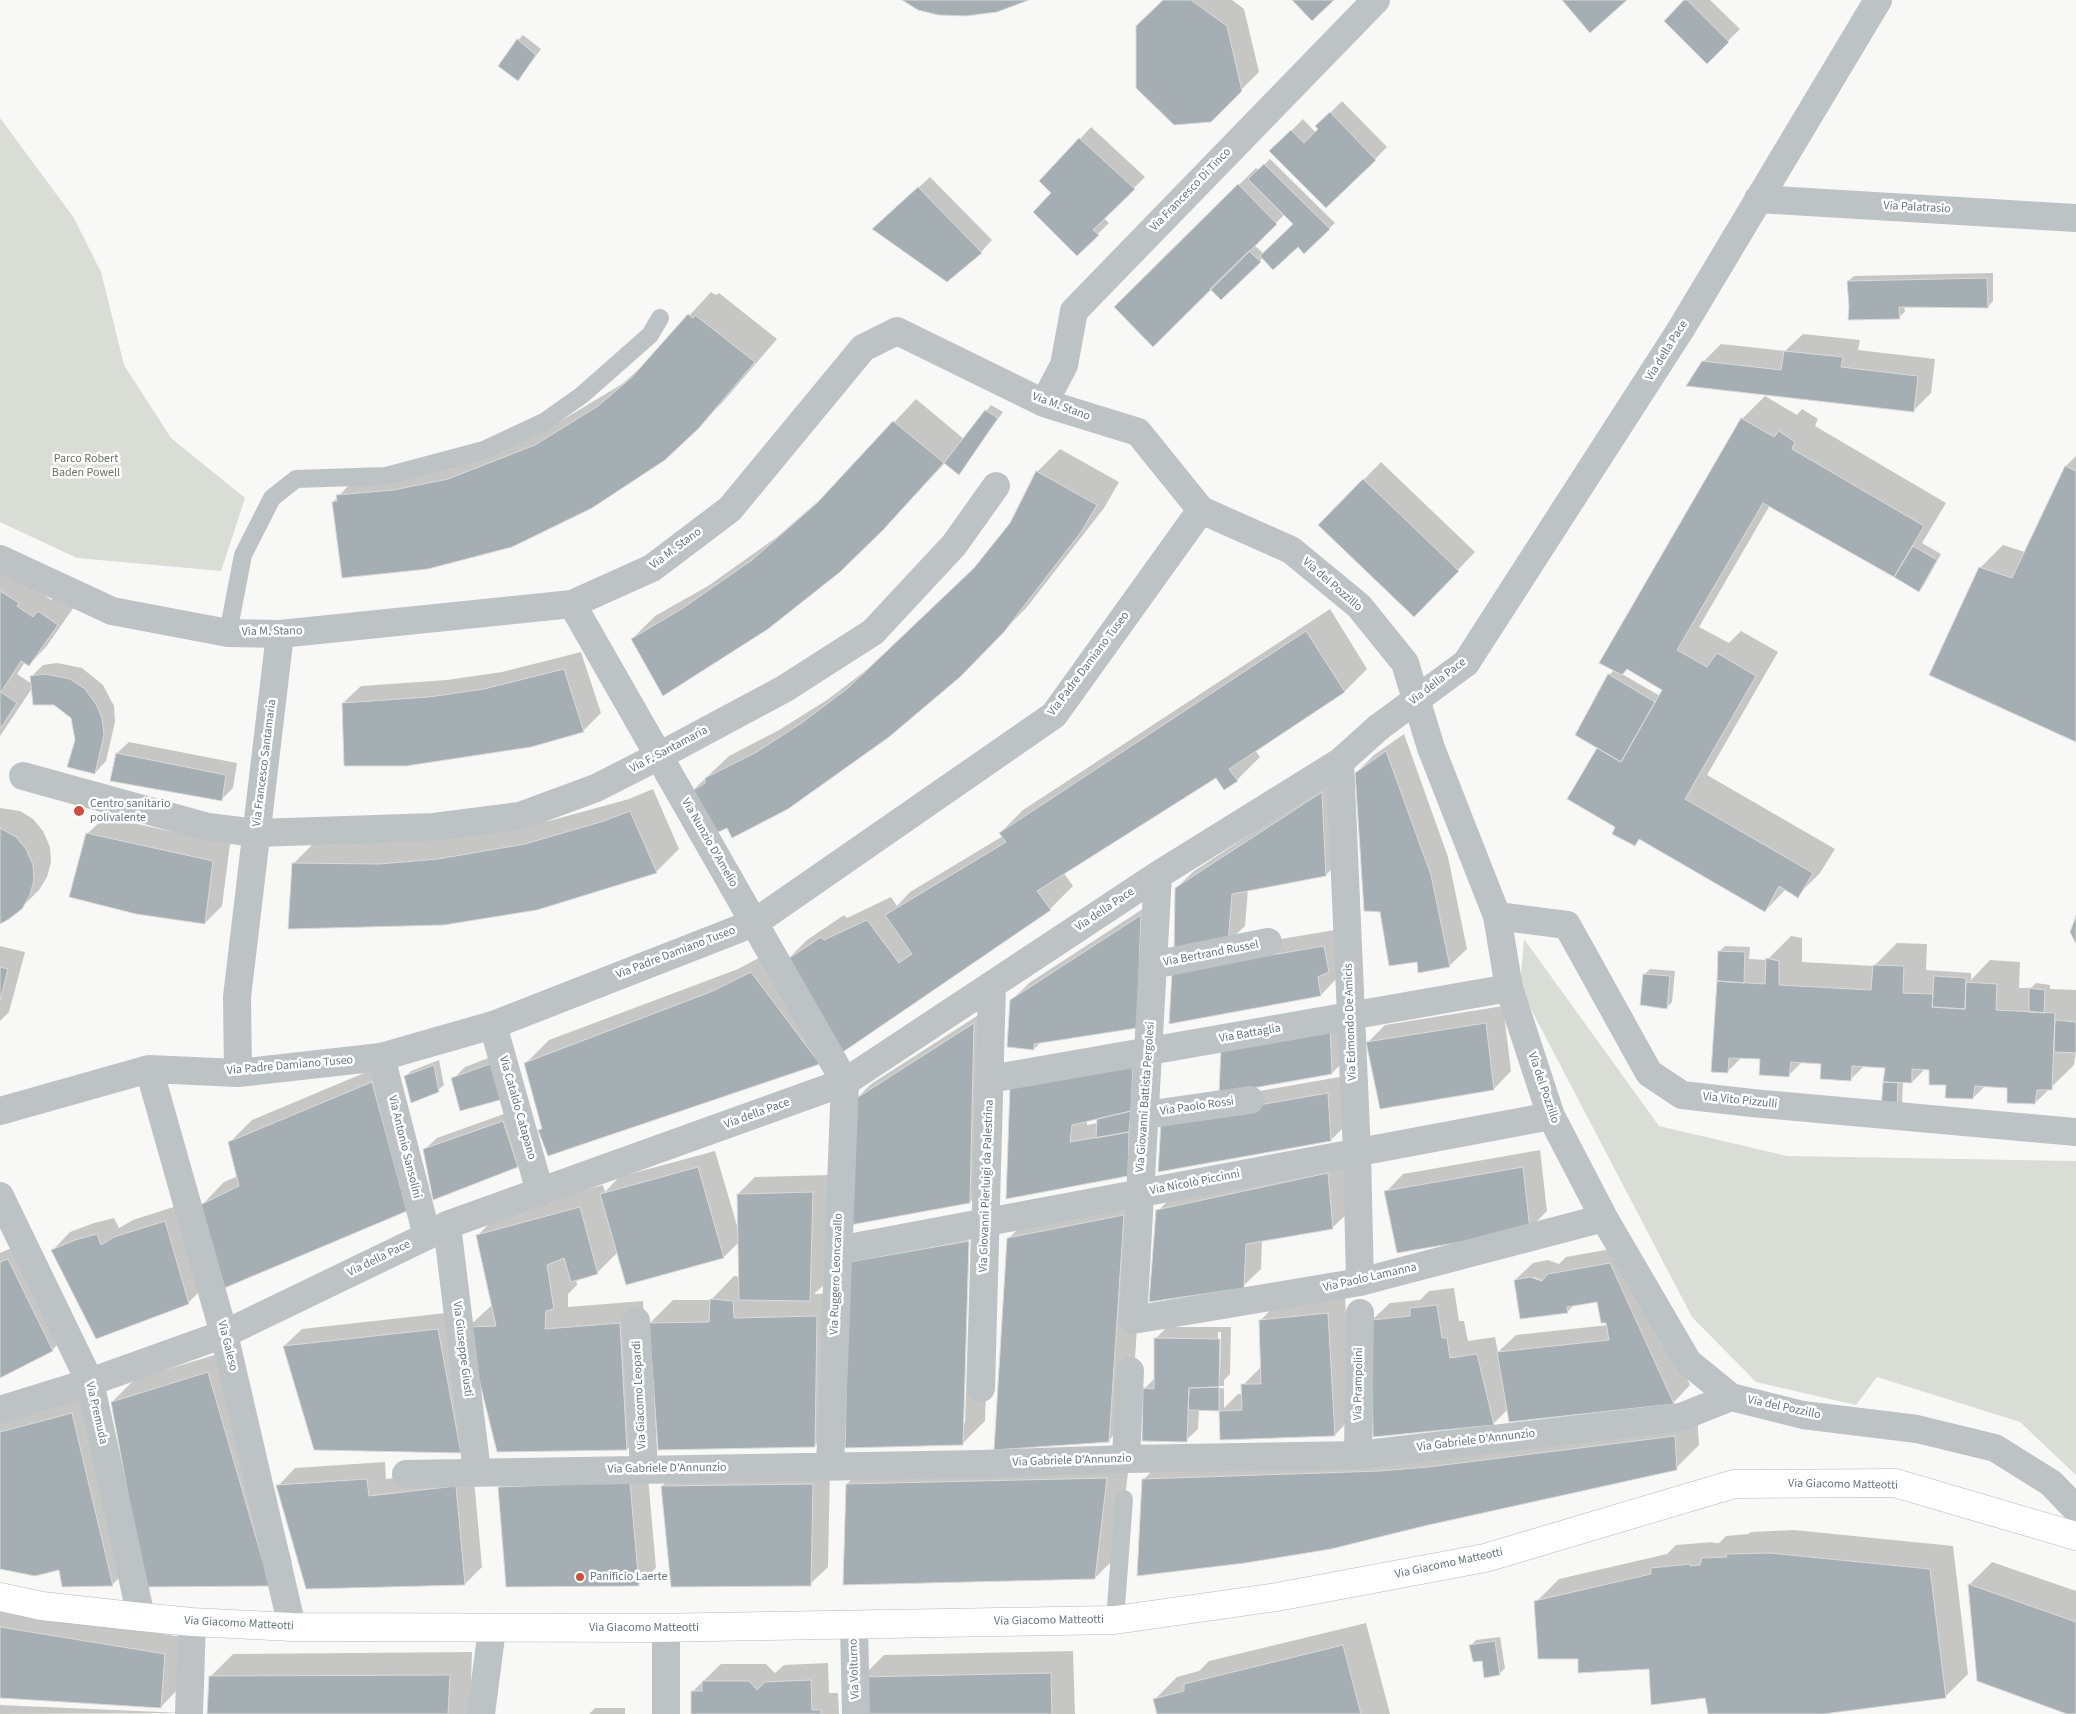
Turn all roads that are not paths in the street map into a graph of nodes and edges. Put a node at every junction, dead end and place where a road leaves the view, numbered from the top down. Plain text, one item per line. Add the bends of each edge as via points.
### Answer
1 (1376, 0) edge
2 (1878, 0) edge
3 (1758, 199) junction
4 (2076, 218) edge
5 (660, 318) dead end
6 (1044, 403) junction
7 (996, 486) dead end
8 (1201, 510) junction
9 (0, 559) edge
10 (572, 604) junction
11 (228, 633) junction
12 (280, 634) junction
13 (659, 756) junction
14 (1340, 762) junction
15 (23, 776) dead end
16 (257, 833) junction
17 (1158, 875) junction
18 (1497, 916) junction
19 (754, 923) junction
20 (1268, 942) dead end
21 (1153, 965) junction
22 (992, 985) junction
23 (1509, 988) junction
24 (1350, 1016) junction
25 (494, 1025) junction
26 (1150, 1051) junction
27 (381, 1057) junction
28 (149, 1069) junction
29 (238, 1073) junction
30 (990, 1079) junction
31 (845, 1082) junction
32 (1250, 1100) dead end
33 (0, 1111) edge
34 (1145, 1115) junction
35 (1551, 1116) junction
36 (2076, 1132) edge
37 (1357, 1152) junction
38 (540, 1192) junction
39 (1140, 1193) junction
40 (0, 1196) edge
41 (1604, 1218) junction
42 (986, 1221) junction
43 (6, 1223) edge
44 (437, 1231) junction
45 (838, 1250) junction
46 (1360, 1282) junction
47 (1360, 1313) dead end
48 (1133, 1320) joint
49 (636, 1321) dead end
50 (224, 1334) junction
51 (1130, 1371) dead end
52 (90, 1382) junction
53 (981, 1388) dead end
54 (1731, 1397) junction
55 (0, 1410) edge
56 (1358, 1455) junction
57 (1126, 1458) junction
58 (830, 1466) junction
59 (644, 1469) junction
60 (478, 1472) junction
61 (406, 1474) dead end
62 (1124, 1499) dead end
63 (2076, 1509) edge
64 (2076, 1536) edge
65 (0, 1597) edge
66 (141, 1617) junction
67 (1115, 1620) junction
68 (192, 1622) junction
69 (854, 1625) junction
70 (292, 1627) junction
71 (666, 1628) junction
72 (492, 1629) junction
73 (189, 1714) edge
74 (481, 1714) edge
75 (666, 1714) edge
76 (856, 1714) edge

1 - 6 street, Via Francesco Di Tinco via 1074,311 1064,365
2 - 3 street, Via della Pace
3 - 4 street, Via Palatrasio
3 - 14 street, Via della Pace, bridge via 1681,329 1466,663 1379,726
5 - 11 lane via 650,335 582,395 544,422 484,450 386,476 296,479 272,498 243,555
6 - 8 street, Via M. Stano via 1138,432
6 - 10 street, Via M. Stano via 897,331 863,348 730,509 652,568
7 - 13 street, Via F. Santamaria via 954,545 874,632 784,689
8 - 18 street, Via del Pozzillo via 1291,550 1359,606 1405,663 1431,748
8 - 19 street, Via Padre Damiano Tuseo via 1054,715
9 - 11 street, Via M. Stano via 112,611
10 - 12 street, Via M. Stano
10 - 13 street, Via Nunzio D'Amelio
11 - 12 street, Via M. Stano
12 - 16 street, Via Francesco Santamaria
13 - 16 street, Via F. Santamaria via 596,788 520,816 434,826
13 - 19 street, Via Nunzio D'Amelio
14 - 17 street, Via della Pace
14 - 24 street, Via Edmondo De Amicis
15 - 16 street, Via Francesco Santamaria via 208,827
16 - 29 street via 237,997
17 - 21 street, Via Giovanni Battista Pergolesi
17 - 22 street, Via della Pace
18 - 23 street, Via del Pozzillo
18 - 36 street, Via Vito Pizzulli via 1567,926 1649,1073 1682,1095
19 - 25 street, Via Padre Damiano Tuseo
19 - 31 street, Via Nunzio D'Amelio
20 - 21 street, Via Bertrand Russel
21 - 26 street, Via Giovanni Battista Pergolesi
22 - 30 street, Via Giovanni Pierluigi da Palestrina
22 - 31 street, Via della Pace
23 - 24 street, Via Battaglia
23 - 35 street, Via del Pozzillo
24 - 26 street, Via Battaglia
24 - 37 street, Via Edmondo De Amicis
25 - 27 street, Via Padre Damiano Tuseo
25 - 38 street, Via Cataldo Catapano
26 - 30 street, Via Battaglia
26 - 34 street, Via Giovanni Battista Pergolesi
27 - 29 street, Via Padre Damiano Tuseo
27 - 44 street, Via Antonio Sansolini
28 - 29 street, Via Padre Damiano Tuseo
28 - 33 street, Via Padre Damiano Tuseo
28 - 50 street, Via Galeso
30 - 42 street, Via Giovanni Pierluigi da Palestrina
31 - 38 street, Via della Pace
31 - 45 street, Via Ruggero Leoncavallo
32 - 34 street, Via Paolo Rossi
34 - 39 street, Via Giovanni Battista Pergolesi
35 - 37 street, Via Nicolò Piccinni
35 - 41 street, Via del Pozzillo
37 - 39 street, Via Nicolò Piccinni
37 - 46 street, Via Edmondo De Amicis
38 - 44 street, Via della Pace
39 - 42 street, Via Nicolò Piccinni
39 - 48 street, Via Giovanni Battista Pergolesi
40 - 43 street, Via Premuda
41 - 46 street, Via Paolo Lamanna
41 - 54 street, Via del Pozzillo via 1688,1362
42 - 45 street, Via Nicolò Piccinni
42 - 53 street, Via Giovanni Pierluigi da Palestrina
43 - 52 street, Via Premuda
44 - 50 street, Via della Pace
44 - 60 street, Via Giuseppe Giusti
45 - 58 street, Via Ruggero Leoncavallo
46 - 48 street, Via Paolo Lamanna
47 - 56 street, Via Prampolini
49 - 59 street, Via Giacomo Leopardi
50 - 52 street, Via della Pace
50 - 70 street, Via Galeso
51 - 57 street
52 - 55 street, Via della Pace
52 - 66 street, Via Premuda
54 - 56 street, Via Gabriele D'Annunzio via 1681,1417
54 - 63 street, Via del Pozzillo via 1803,1414 1917,1429 1995,1448 2051,1483
56 - 57 street, Via Gabriele D'Annunzio
57 - 58 street, Via Gabriele D'Annunzio
58 - 59 street, Via Gabriele D'Annunzio
59 - 60 street, Via Gabriele D'Annunzio
60 - 61 street, Via Gabriele D'Annunzio
62 - 67 lane
64 - 67 street, Via Giacomo Matteotti via 1895,1483 1734,1484 1484,1558 1278,1598
65 - 66 street, Via Giacomo Matteotti via 42,1606
66 - 68 street, Via Giacomo Matteotti
67 - 69 street, Via Giacomo Matteotti
68 - 70 street, Via Giacomo Matteotti
68 - 73 street
69 - 71 street, Via Giacomo Matteotti
69 - 76 street, Via Volturno
70 - 72 street, Via Giacomo Matteotti
71 - 72 street, Via Giacomo Matteotti
71 - 75 street
72 - 74 street

